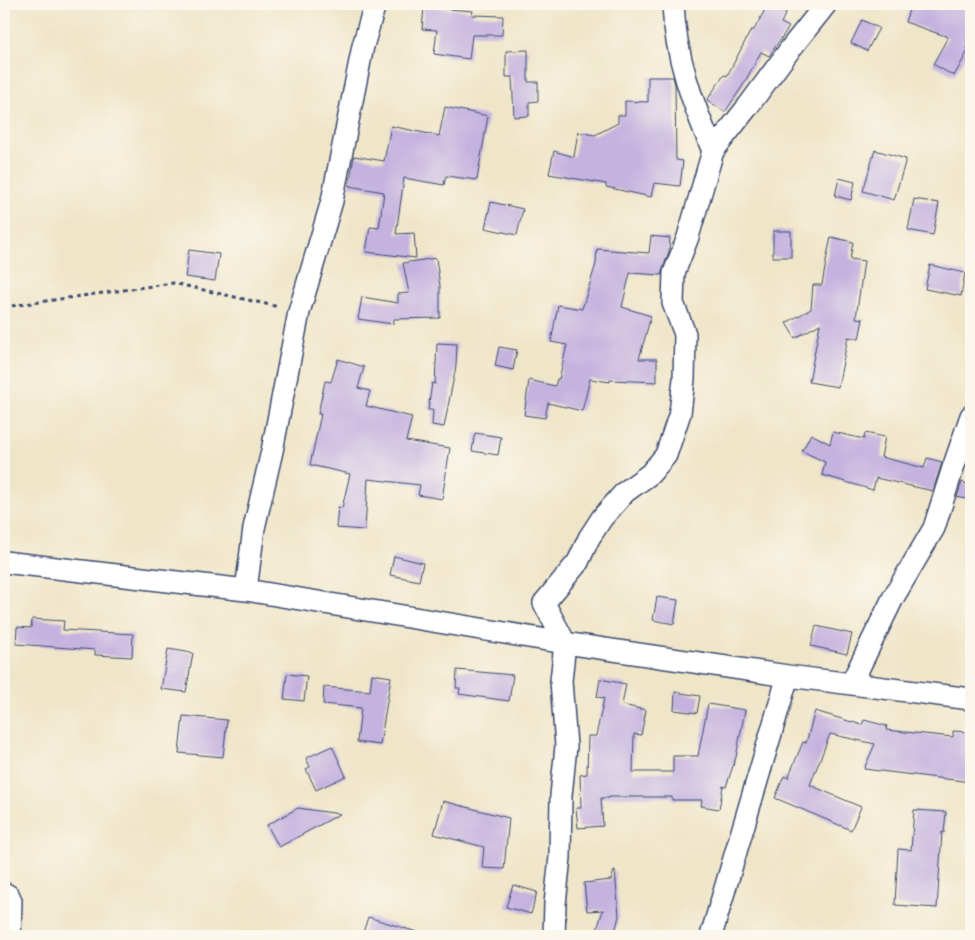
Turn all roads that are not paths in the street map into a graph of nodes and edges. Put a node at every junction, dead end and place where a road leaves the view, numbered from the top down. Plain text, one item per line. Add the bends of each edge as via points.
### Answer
1 (374, 4) edge
2 (672, 4) edge
3 (826, 4) edge
4 (713, 151) junction
5 (971, 416) edge
6 (962, 470) edge
7 (4, 562) edge
8 (246, 590) junction
9 (565, 644) junction
10 (788, 676) junction
11 (851, 684) junction
12 (971, 699) edge
13 (4, 893) edge
14 (10, 936) edge
15 (554, 936) edge
16 (711, 936) edge

1 - 8 street via 332,201 299,312 254,528
2 - 4 street via 676,40 689,90
3 - 4 street
4 - 9 street via 674,274 673,303 685,334 680,413 666,455 602,518 578,562 544,603
5 - 6 street
6 - 11 street
7 - 8 street
8 - 9 street
9 - 10 street
9 - 15 street via 562,681 566,746
10 - 11 street
10 - 16 street
11 - 12 street
13 - 14 street via 11,901

